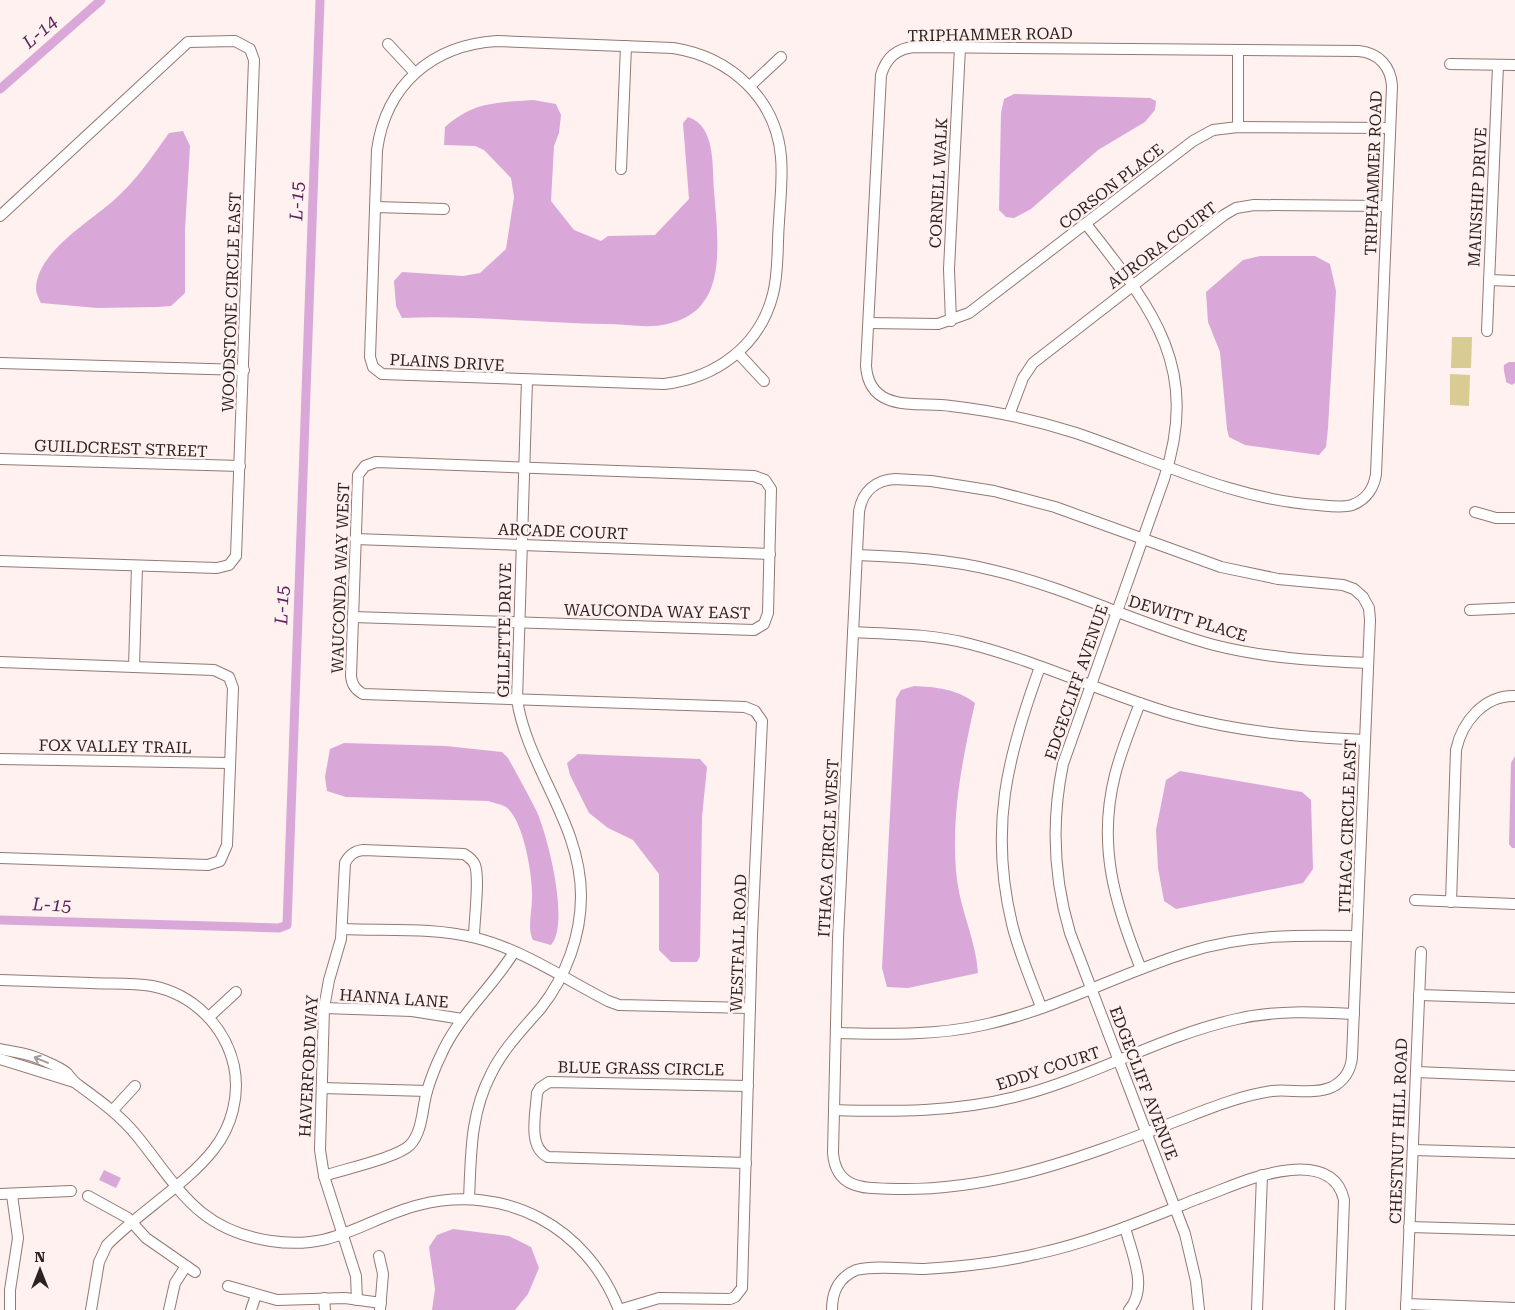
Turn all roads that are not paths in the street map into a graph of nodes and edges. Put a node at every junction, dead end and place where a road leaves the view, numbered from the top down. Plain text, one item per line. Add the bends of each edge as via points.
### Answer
1 (388, 44) dead end
2 (626, 46) junction
3 (960, 48) junction
4 (1238, 50) junction
5 (781, 57) dead end
6 (1450, 64) dead end
7 (1498, 65) junction
8 (1515, 65) edge
9 (415, 73) junction
10 (750, 86) junction
11 (1238, 127) junction
12 (1390, 128) junction
13 (621, 169) dead end
14 (1387, 206) junction
15 (375, 207) junction
16 (444, 209) dead end
17 (0, 216) edge
18 (1086, 224) junction
19 (1489, 280) junction
20 (1515, 281) edge
21 (1134, 285) junction
22 (951, 320) junction
23 (868, 323) junction
24 (1487, 331) dead end
25 (738, 353) junction
26 (0, 363) edge
27 (244, 370) junction
28 (527, 380) junction
29 (764, 381) dead end
30 (1008, 415) junction
31 (0, 459) edge
32 (240, 466) junction
33 (1169, 466) junction
34 (524, 468) junction
35 (1475, 512) dead end
36 (1515, 518) edge
37 (355, 539) junction
38 (1143, 539) junction
39 (521, 545) junction
40 (770, 554) junction
41 (857, 554) junction
42 (0, 561) edge
43 (137, 566) junction
44 (1515, 608) edge
45 (1470, 610) dead end
46 (1116, 612) junction
47 (353, 616) junction
48 (518, 622) junction
49 (853, 632) junction
50 (0, 662) edge
51 (1368, 663) junction
52 (1040, 666) junction
53 (134, 667) junction
54 (1090, 685) junction
55 (1515, 696) edge
56 (517, 700) junction
57 (1140, 703) junction
58 (1365, 740) junction
59 (0, 759) edge
60 (229, 763) junction
61 (0, 858) edge
62 (1414, 900) dead end
63 (1451, 902) junction
64 (1515, 904) edge
65 (342, 929) junction
66 (1357, 936) junction
67 (474, 938) junction
68 (514, 952) junction
69 (1421, 952) dead end
70 (1140, 969) junction
71 (561, 977) junction
72 (0, 980) edge
73 (1091, 988) junction
74 (236, 992) dead end
75 (1419, 995) junction
76 (1515, 998) edge
77 (1041, 1007) junction
78 (324, 1008) junction
79 (750, 1008) junction
80 (1354, 1014) junction
81 (209, 1017) junction
82 (462, 1020) junction
83 (836, 1033) junction
84 (0, 1050) edge
85 (0, 1059) edge
86 (1119, 1060) junction
87 (1416, 1072) junction
88 (1515, 1076) edge
89 (75, 1083) junction
90 (135, 1086) dead end
91 (748, 1086) junction
92 (322, 1088) junction
93 (427, 1091) junction
94 (113, 1110) junction
95 (834, 1110) junction
96 (1147, 1133) junction
97 (1413, 1150) junction
98 (1515, 1153) edge
99 (746, 1163) junction
100 (1262, 1175) junction
101 (324, 1176) junction
102 (174, 1186) junction
103 (71, 1191) dead end
104 (0, 1194) edge
105 (12, 1195) junction
106 (88, 1196) dead end
107 (469, 1200) junction
108 (1175, 1208) junction
109 (132, 1222) junction
110 (1125, 1227) junction
111 (1409, 1227) junction
112 (1515, 1230) edge
113 (343, 1236) junction
114 (378, 1256) dead end
115 (228, 1286) dead end
116 (256, 1295) junction
117 (324, 1298) junction
118 (357, 1300) junction
119 (380, 1306) edge
120 (1406, 1307) edge
121 (1515, 1308) edge
122 (10, 1310) edge
123 (91, 1310) edge
124 (169, 1310) edge
125 (251, 1310) edge
126 (324, 1310) edge
127 (619, 1310) edge
128 (832, 1310) edge
129 (1130, 1310) edge
130 (1199, 1310) edge
131 (1257, 1310) edge
132 (1340, 1310) edge

1 - 9 street
2 - 9 street, PLAINS DRIVE via 480,42 438,56
2 - 10 street, PLAINS DRIVE via 673,48 706,56 735,72
2 - 13 street
3 - 4 street, TRIPHAMMER ROAD
3 - 22 street, CORNELL WALK via 949,269
3 - 23 street, TRIPHAMMER ROAD via 903,49 889,59 883,69
4 - 11 street
4 - 12 street, TRIPHAMMER ROAD via 1359,51 1376,56 1385,64 1392,80
5 - 10 street
6 - 7 street
7 - 8 street
7 - 19 street, MAINSHIP DRIVE
9 - 15 street, PLAINS DRIVE via 398,93 383,123 377,150
10 - 25 street, PLAINS DRIVE via 776,130 781,158 780,188 773,293 761,324
11 - 12 street, CORSON PLACE
11 - 18 street, CORSON PLACE via 1213,130 1192,141
12 - 14 street, TRIPHAMMER ROAD
14 - 21 street, AURORA COURT via 1254,205 1236,208
14 - 33 street, TRIPHAMMER ROAD via 1376,474 1367,495 1358,503 1346,506 1280,501 1229,488
15 - 16 street
15 - 28 street, PLAINS DRIVE via 370,356 373,367 382,374
17 - 27 street, WOODSTONE CIRCLE EAST via 187,43 194,40 235,41 246,45 254,60
18 - 21 street, EDGECLIFF AVENUE
18 - 22 street, CORSON PLACE via 981,306
19 - 20 street
19 - 24 street, MAINSHIP DRIVE
21 - 30 street, AURORA COURT via 1029,368
21 - 33 street, EDGECLIFF AVENUE via 1161,332 1173,374 1176,425
22 - 23 street, CORSON PLACE via 924,325
23 - 30 street, TRIPHAMMER ROAD via 867,372 870,383 882,396 893,401
25 - 28 street, PLAINS DRIVE via 702,376 672,383
25 - 29 street
26 - 27 street
27 - 32 street, WOODSTONE CIRCLE EAST
28 - 34 street, GILLETTE DRIVE
30 - 33 street, TRIPHAMMER ROAD via 1076,433
31 - 32 street, GUILDCREST STREET
32 - 43 street, WOODSTONE CIRCLE EAST via 238,550 233,561 217,568
33 - 38 street, EDGECLIFF AVENUE
34 - 37 street, WAUCONDA WAY WEST via 370,463 358,475
34 - 39 street, GILLETTE DRIVE
34 - 40 street, WAUCONDA WAY EAST via 760,477 771,489
35 - 36 street via 1496,518
37 - 39 street, ARCADE COURT
37 - 47 street, WAUCONDA WAY WEST
38 - 41 street, ITHACA CIRCLE WEST via 994,491 931,481 889,479 873,486 862,500
38 - 46 street, EDGECLIFF AVENUE
38 - 51 street, ITHACA CIRCLE EAST via 1249,574 1354,589 1363,597 1370,614
39 - 40 street, ARCADE COURT
39 - 48 street, GILLETTE DRIVE
40 - 48 street, WAUCONDA WAY EAST via 767,619 754,630
41 - 46 street, DEWITT PLACE via 969,565 1026,579
41 - 49 street, ITHACA CIRCLE WEST
42 - 43 street
43 - 53 street
44 - 45 street
46 - 51 street, DEWITT PLACE via 1186,637 1247,652
46 - 54 street, EDGECLIFF AVENUE
47 - 48 street, WAUCONDA WAY EAST
47 - 56 street, WAUCONDA WAY WEST via 351,676 354,687 363,694
48 - 56 street, GILLETTE DRIVE
49 - 52 street via 942,638
49 - 83 street, ITHACA CIRCLE WEST
50 - 53 street
51 - 58 street, ITHACA CIRCLE EAST
52 - 54 street
52 - 77 street via 1017,729 1007,773 1001,850 1012,926
53 - 60 street via 214,670 229,677 233,688
54 - 57 street
54 - 73 street, EDGECLIFF AVENUE via 1063,764 1054,834 1055,864 1063,910
55 - 63 street via 1496,700 1473,714 1459,737
56 - 71 street, GILLETTE DRIVE via 523,730 565,818 580,871 580,918 572,952
56 - 79 street, WESTFALL ROAD via 745,707 759,715 762,726
57 - 58 street via 1238,729
57 - 70 street via 1114,776 1107,840 1113,888
58 - 66 street, ITHACA CIRCLE EAST
59 - 60 street, FOX VALLEY TRAIL
60 - 61 street via 227,845 224,856 214,864
62 - 63 street
63 - 64 street
65 - 67 street via 437,932
65 - 67 street, HAVERFORD WAY via 345,862 352,854 363,850 464,854 473,861 476,872
65 - 78 street, HAVERFORD WAY
66 - 70 street via 1302,934 1242,939 1190,951
66 - 80 street, ITHACA CIRCLE EAST
67 - 68 street
68 - 71 street
68 - 82 street
69 - 75 street, CHESTNUT HILL ROAD
70 - 73 street
71 - 79 street via 619,1005
71 - 107 street, GILLETTE DRIVE via 501,1056 482,1092 472,1138
72 - 81 street via 151,986 177,994
73 - 77 street
73 - 86 street, EDGECLIFF AVENUE
74 - 81 street
75 - 76 street
75 - 87 street, CHESTNUT HILL ROAD
77 - 83 street via 957,1030 904,1034
78 - 82 street, HANNA LANE via 422,1012
78 - 92 street, HAVERFORD WAY
79 - 91 street, WESTFALL ROAD
80 - 86 street, EDDY COURT via 1280,1013 1238,1019
80 - 96 street, ITHACA CIRCLE EAST via 1352,1063 1334,1086 1248,1096
81 - 102 street via 221,1033 232,1058 236,1085 234,1106 225,1132 214,1149
82 - 93 street via 442,1052
83 - 95 street, ITHACA CIRCLE WEST
89 -> 84 street via 66,1072 38,1058
85 - 89 street
86 - 95 street, EDDY COURT via 1050,1086 980,1105 922,1111
86 - 96 street, EDGECLIFF AVENUE
87 - 88 street
87 - 97 street, CHESTNUT HILL ROAD
89 - 94 street
90 - 94 street
91 - 99 street, WESTFALL ROAD
91 - 99 street, BLUE GRASS CIRCLE via 549,1082 537,1093 535,1140 538,1150 548,1157
92 - 93 street
92 - 101 street, HAVERFORD WAY via 320,1150
93 - 101 street via 418,1133 408,1147
94 - 102 street
95 - 96 street, ITHACA CIRCLE WEST via 835,1165 845,1180 866,1188 935,1188 997,1180 1062,1164
96 - 108 street, EDGECLIFF AVENUE
97 - 98 street
97 - 111 street, CHESTNUT HILL ROAD
99 - 127 street, WESTFALL ROAD via 743,1282 739,1293 730,1299 653,1299
100 - 108 street
100 - 131 street
100 - 132 street via 1317,1170 1333,1179 1340,1188 1344,1206
101 - 113 street, HAVERFORD WAY
102 - 109 street
102 - 113 street via 202,1213 253,1238 304,1243
103 - 105 street
104 - 105 street
105 - 122 street via 18,1244
106 - 109 street
107 - 113 street via 438,1201 418,1206
107 - 127 street via 500,1203 519,1209 559,1230 600,1271
108 - 110 street
108 - 130 street, EDGECLIFF AVENUE via 1191,1257
109 - 123 street via 104,1250
109 - 124 street via 146,1238 190,1269 175,1282
110 - 128 street via 1069,1246 1003,1261 936,1268 856,1270 841,1280 835,1289
110 - 129 street via 1139,1281 1137,1299
111 - 112 street
111 - 120 street, CHESTNUT HILL ROAD
113 - 118 street, HAVERFORD WAY via 356,1276
114 - 119 street via 383,1274
115 - 116 street
116 - 117 street via 278,1300
116 - 125 street
117 - 118 street
117 - 126 street
118 - 119 street
120 - 121 street

